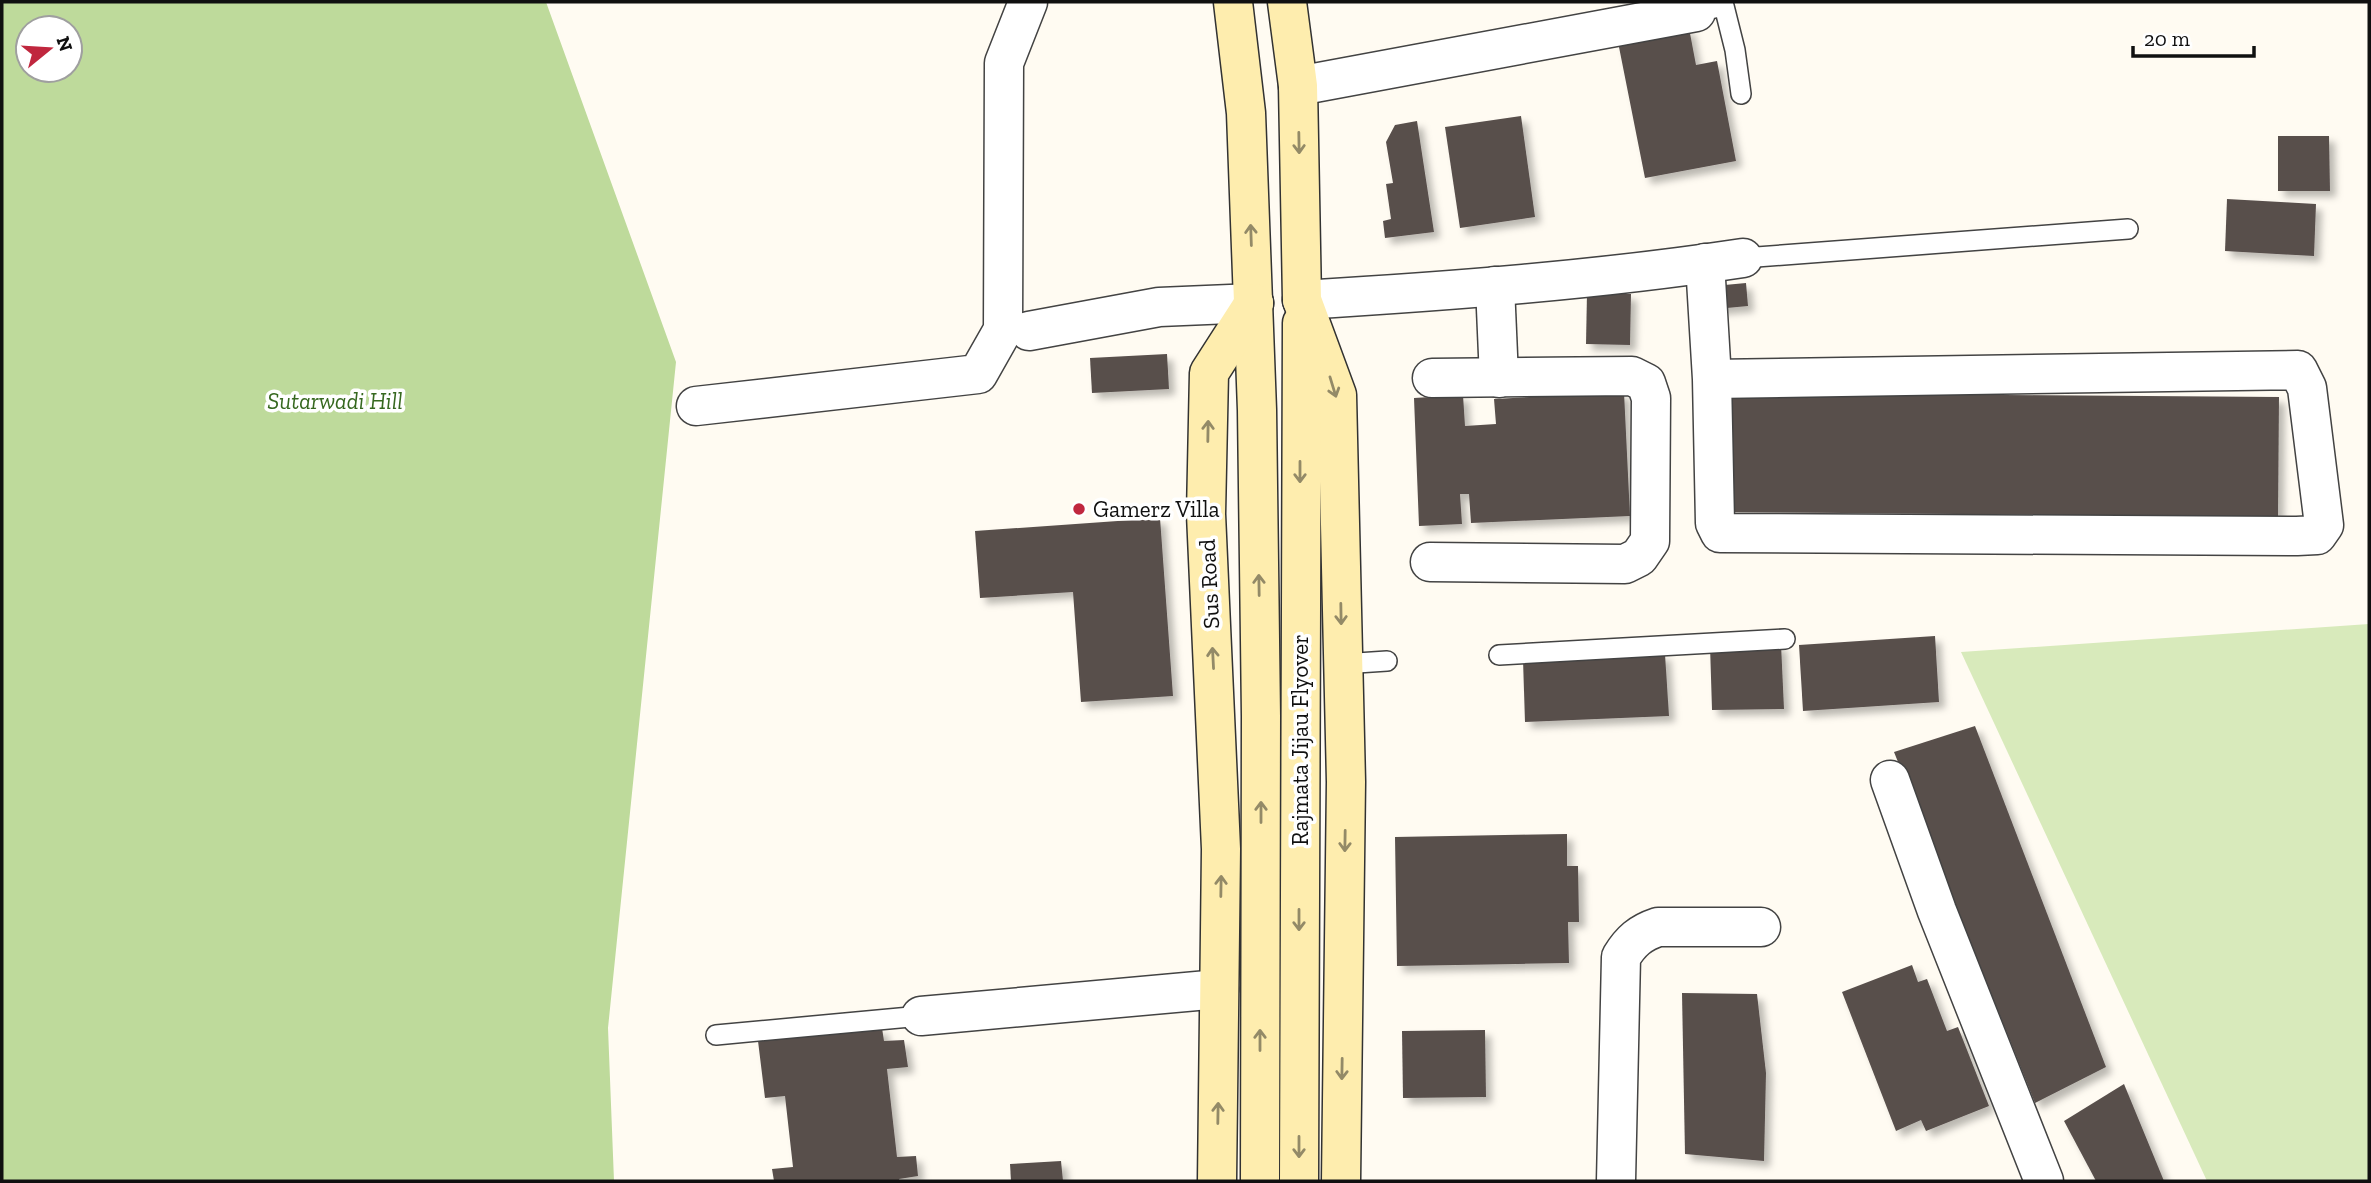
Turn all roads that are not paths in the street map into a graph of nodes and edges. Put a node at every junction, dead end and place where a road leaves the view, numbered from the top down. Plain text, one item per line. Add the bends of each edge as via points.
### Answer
1 (1028, 2) edge
2 (1233, 2) edge
3 (1287, 2) edge
4 (1696, 12) joint
5 (1298, 86) junction
6 (1741, 94) dead end
7 (2128, 229) dead end
8 (1743, 258) joint
9 (1705, 263) junction
10 (1495, 286) junction
11 (1302, 300) junction
12 (1254, 303) junction
13 (1029, 331) dead end
14 (1432, 378) dead end
15 (1499, 379) junction
16 (1712, 379) junction
17 (696, 406) dead end
18 (1430, 562) dead end
19 (1785, 639) dead end
20 (1499, 655) dead end
21 (1387, 661) dead end
22 (1342, 664) junction
23 (1890, 780) dead end
24 (1761, 927) dead end
25 (1219, 989) junction
26 (921, 1016) joint
27 (716, 1035) dead end
28 (1217, 1181) edge
29 (1260, 1181) edge
30 (1299, 1181) edge
31 (1341, 1181) edge
32 (1616, 1181) edge
33 (2043, 1181) edge

1 - 17 street via 1004,63 1003,330 978,374
12 -> 2 main road via 1246,113
3 - 5 main road
4 - 5 street
4 - 6 lane via 1724,6
5 -> 11 main road
7 - 8 lane
8 - 9 street
9 - 10 street
9 - 16 street
10 - 11 street
10 - 15 street
11 -> 22 main road via 1337,395
11 -> 30 main road, Rajmata Jijau Flyover
12 - 13 street via 1159,307
25 -> 12 main road, Sus Road via 1221,849 1206,514 1209,373
29 -> 12 main road, Rajmata Jijau Flyover via 1261,716
14 - 15 street
15 - 18 street via 1632,376 1646,383 1651,398 1650,541 1639,557 1625,564
16 - 16 street via 1715,523 1720,533 2297,536 2317,535 2324,525 2307,388 2298,370
19 - 20 lane
21 - 22 lane
22 -> 31 main road via 1346,782
23 - 33 street
24 - 32 street via 1658,927 1643,932 1621,957
25 - 26 street
28 -> 25 main road, Sus Road
26 - 27 lane

